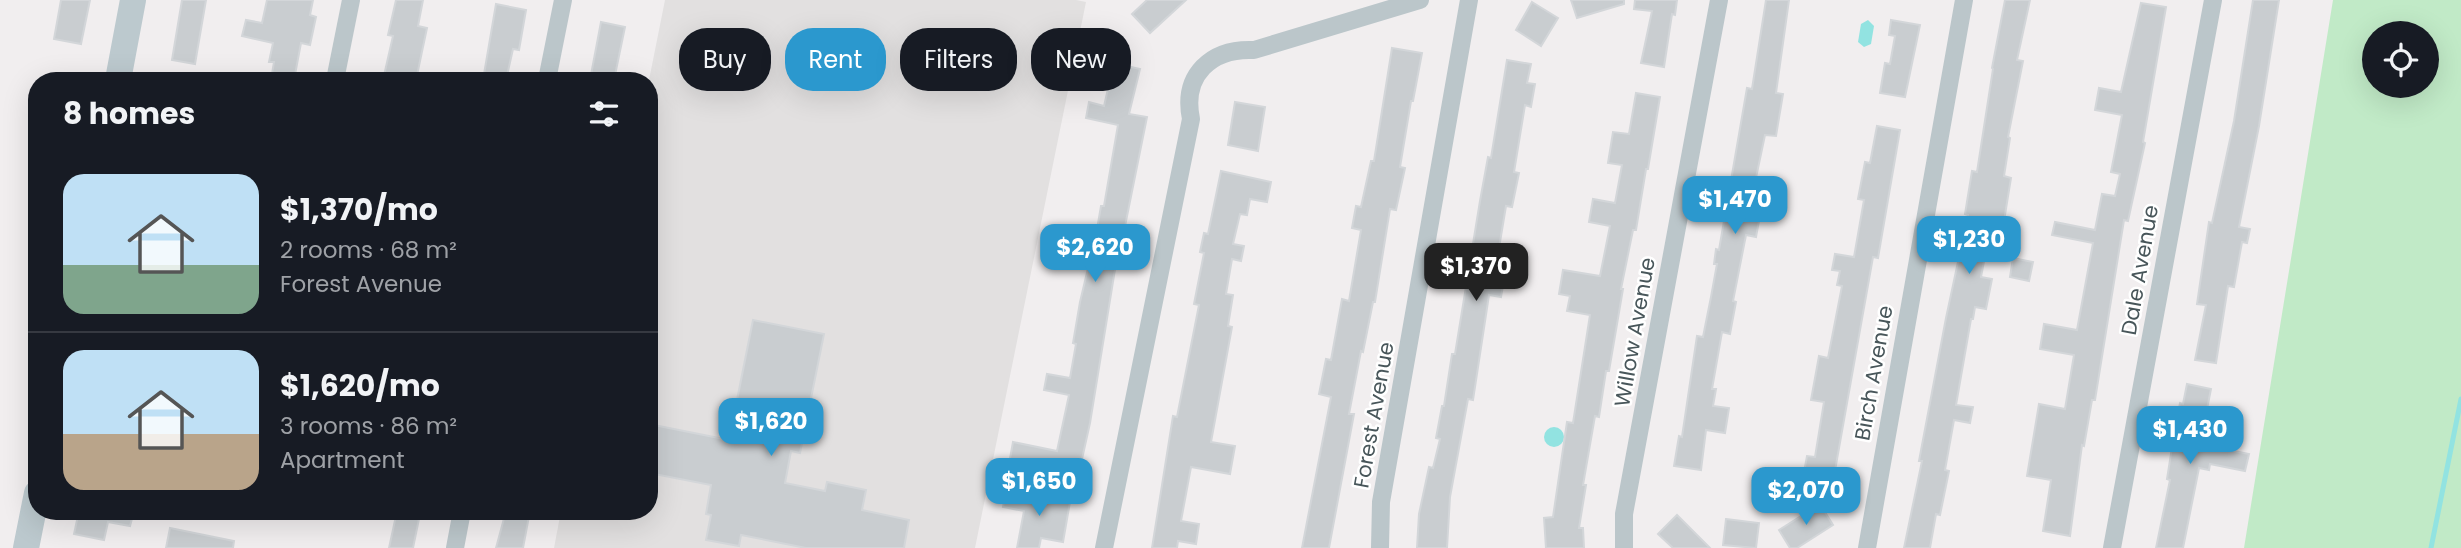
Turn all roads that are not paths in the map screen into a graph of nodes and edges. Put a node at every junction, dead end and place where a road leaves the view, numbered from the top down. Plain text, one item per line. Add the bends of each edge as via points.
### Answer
1 (133, 0) edge
2 (351, 0) edge
3 (563, 0) edge
4 (1420, 0) edge
5 (1469, 0) edge
6 (1719, 0) edge
7 (1964, 0) edge
8 (2213, 0) edge
9 (120, 72) edge
10 (337, 72) edge
11 (549, 72) edge
12 (32, 520) edge
13 (460, 520) edge
14 (26, 548) edge
15 (455, 548) edge
16 (1104, 548) edge
17 (1380, 548) edge
18 (1625, 548) edge
19 (1867, 548) edge
20 (2112, 548) edge

1 - 9 main road
2 - 10 street
3 - 11 street
4 - 16 street via 1254,50 1221,54 1194,79 1191,119
5 - 17 street, Forest Avenue via 1381,502
6 - 18 street, Willow Avenue via 1624,514
7 - 19 street, Birch Avenue
8 - 20 street, Dale Avenue
12 - 14 main road
13 - 15 street

